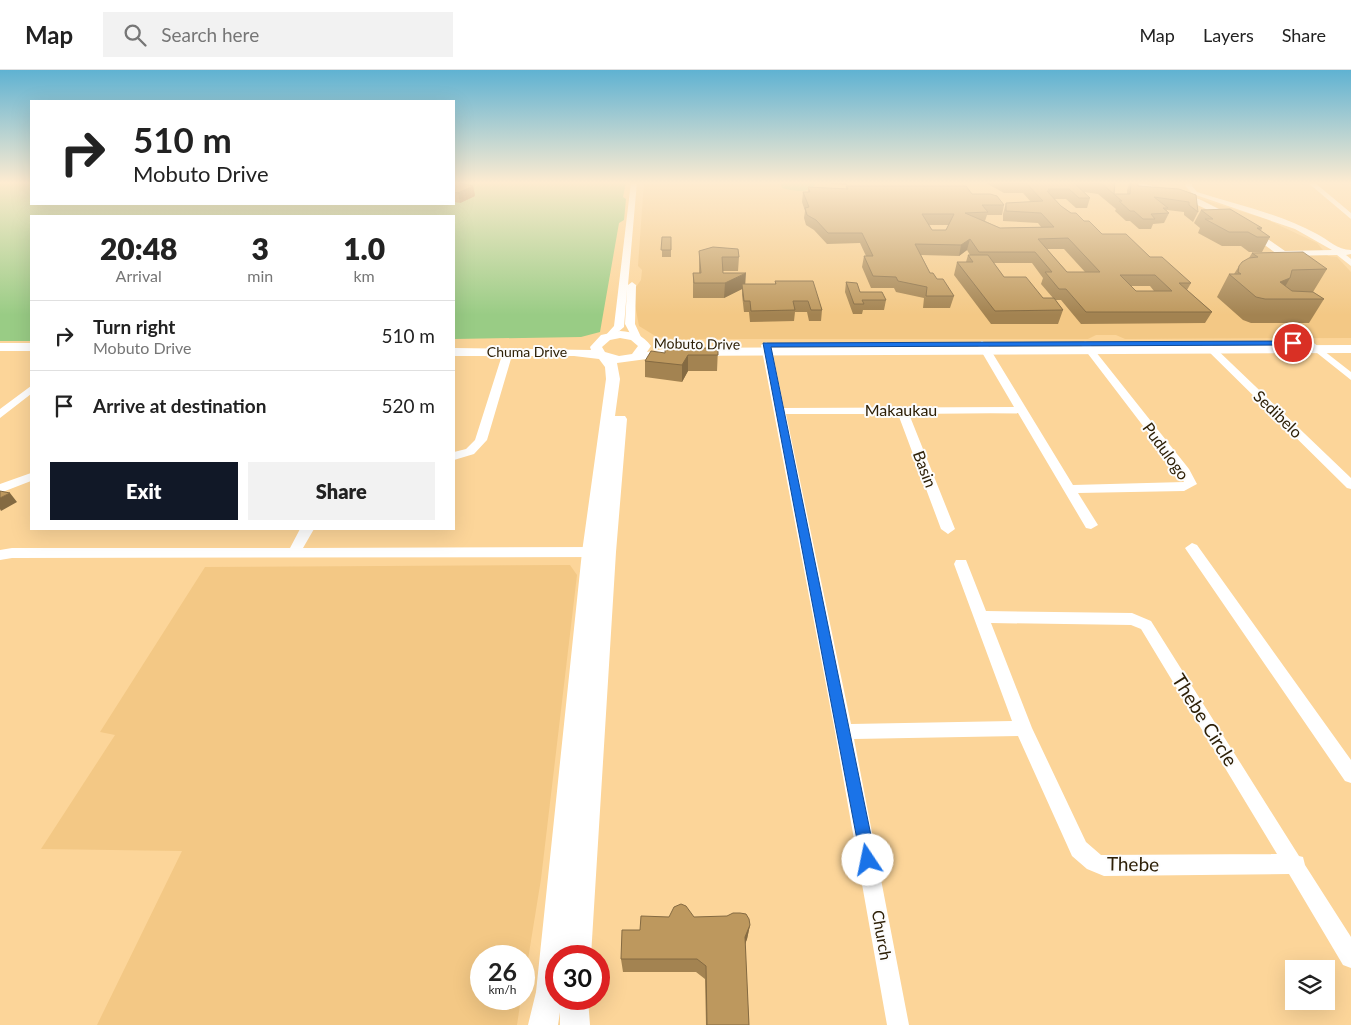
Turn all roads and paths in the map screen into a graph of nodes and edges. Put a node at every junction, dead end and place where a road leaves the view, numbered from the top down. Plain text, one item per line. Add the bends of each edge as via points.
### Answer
1 (629, 227) edge
2 (637, 227) edge
3 (1295, 227) edge
4 (1246, 228) edge
5 (1346, 251) edge
6 (1351, 262) edge
7 (610, 336) junction
8 (1351, 343) edge
9 (455, 346) edge
10 (1208, 346) junction
11 (1314, 346) junction
12 (0, 347) edge
13 (30, 347) edge
14 (984, 347) junction
15 (1087, 347) junction
16 (637, 348) junction
17 (767, 348) junction
18 (1351, 349) edge
19 (455, 352) edge
20 (508, 352) junction
21 (601, 352) junction
22 (0, 354) edge
23 (30, 354) edge
24 (1351, 377) edge
25 (30, 390) edge
26 (902, 410) junction
27 (1022, 410) junction
28 (779, 411) junction
29 (0, 415) edge
30 (455, 456) edge
31 (30, 477) edge
32 (1351, 485) edge
33 (0, 489) edge
34 (1069, 489) junction
35 (1091, 524) dead end
36 (948, 529) dead end
37 (305, 530) edge
38 (1192, 548) dead end
39 (294, 552) junction
40 (599, 552) junction
41 (0, 555) edge
42 (961, 564) dead end
43 (982, 618) junction
44 (1022, 728) junction
45 (844, 732) junction
46 (1351, 776) edge
47 (1296, 864) junction
48 (578, 945) edge
49 (1351, 957) edge
50 (574, 1010) edge
51 (542, 1025) edge
52 (574, 1025) edge
53 (898, 1025) edge

1 - 7 street via 619,327
2 - 16 street via 630,324
3 - 5 street
4 - 5 street via 1282,253
5 - 6 street
7 - 16 main road via 624,335
7 - 21 main road
8 - 11 main road
9 - 21 main road, Chuma Drive
10 - 11 main road
10 - 15 main road
10 - 32 street, Sedibelo
11 - 18 main road
11 - 24 street
12 - 13 main road
14 - 15 main road
14 - 17 main road
14 - 27 street
15 - 34 street, Pudulogo via 1191,484 1184,487
16 - 17 main road via 669,352
16 - 21 main road via 619,360
16 - 40 main road via 624,374
17 - 28 street, Church
19 - 20 main road, Chuma Drive
20 - 21 main road, Chuma Drive
20 - 30 street via 476,448
21 - 40 main road via 612,366 613,379
22 - 23 main road
25 - 29 street
26 - 27 street, Makaukau
26 - 28 street, Makaukau
26 - 36 street, Basin
27 - 34 street
28 - 45 street, Church
31 - 33 street
34 - 35 street
37 - 39 street
38 - 46 street
39 - 40 street
39 - 41 street
40 - 48 main road
40 - 51 main road via 550,992
42 - 43 street, Thebe
43 - 44 street, Thebe
43 - 47 street, Thebe Circle via 1132,619 1142,622
44 - 45 street
44 - 47 street, Thebe via 1079,849 1094,862 1104,866
45 - 53 street, Church
47 - 49 street, Thebe Circle
50 - 52 main road

